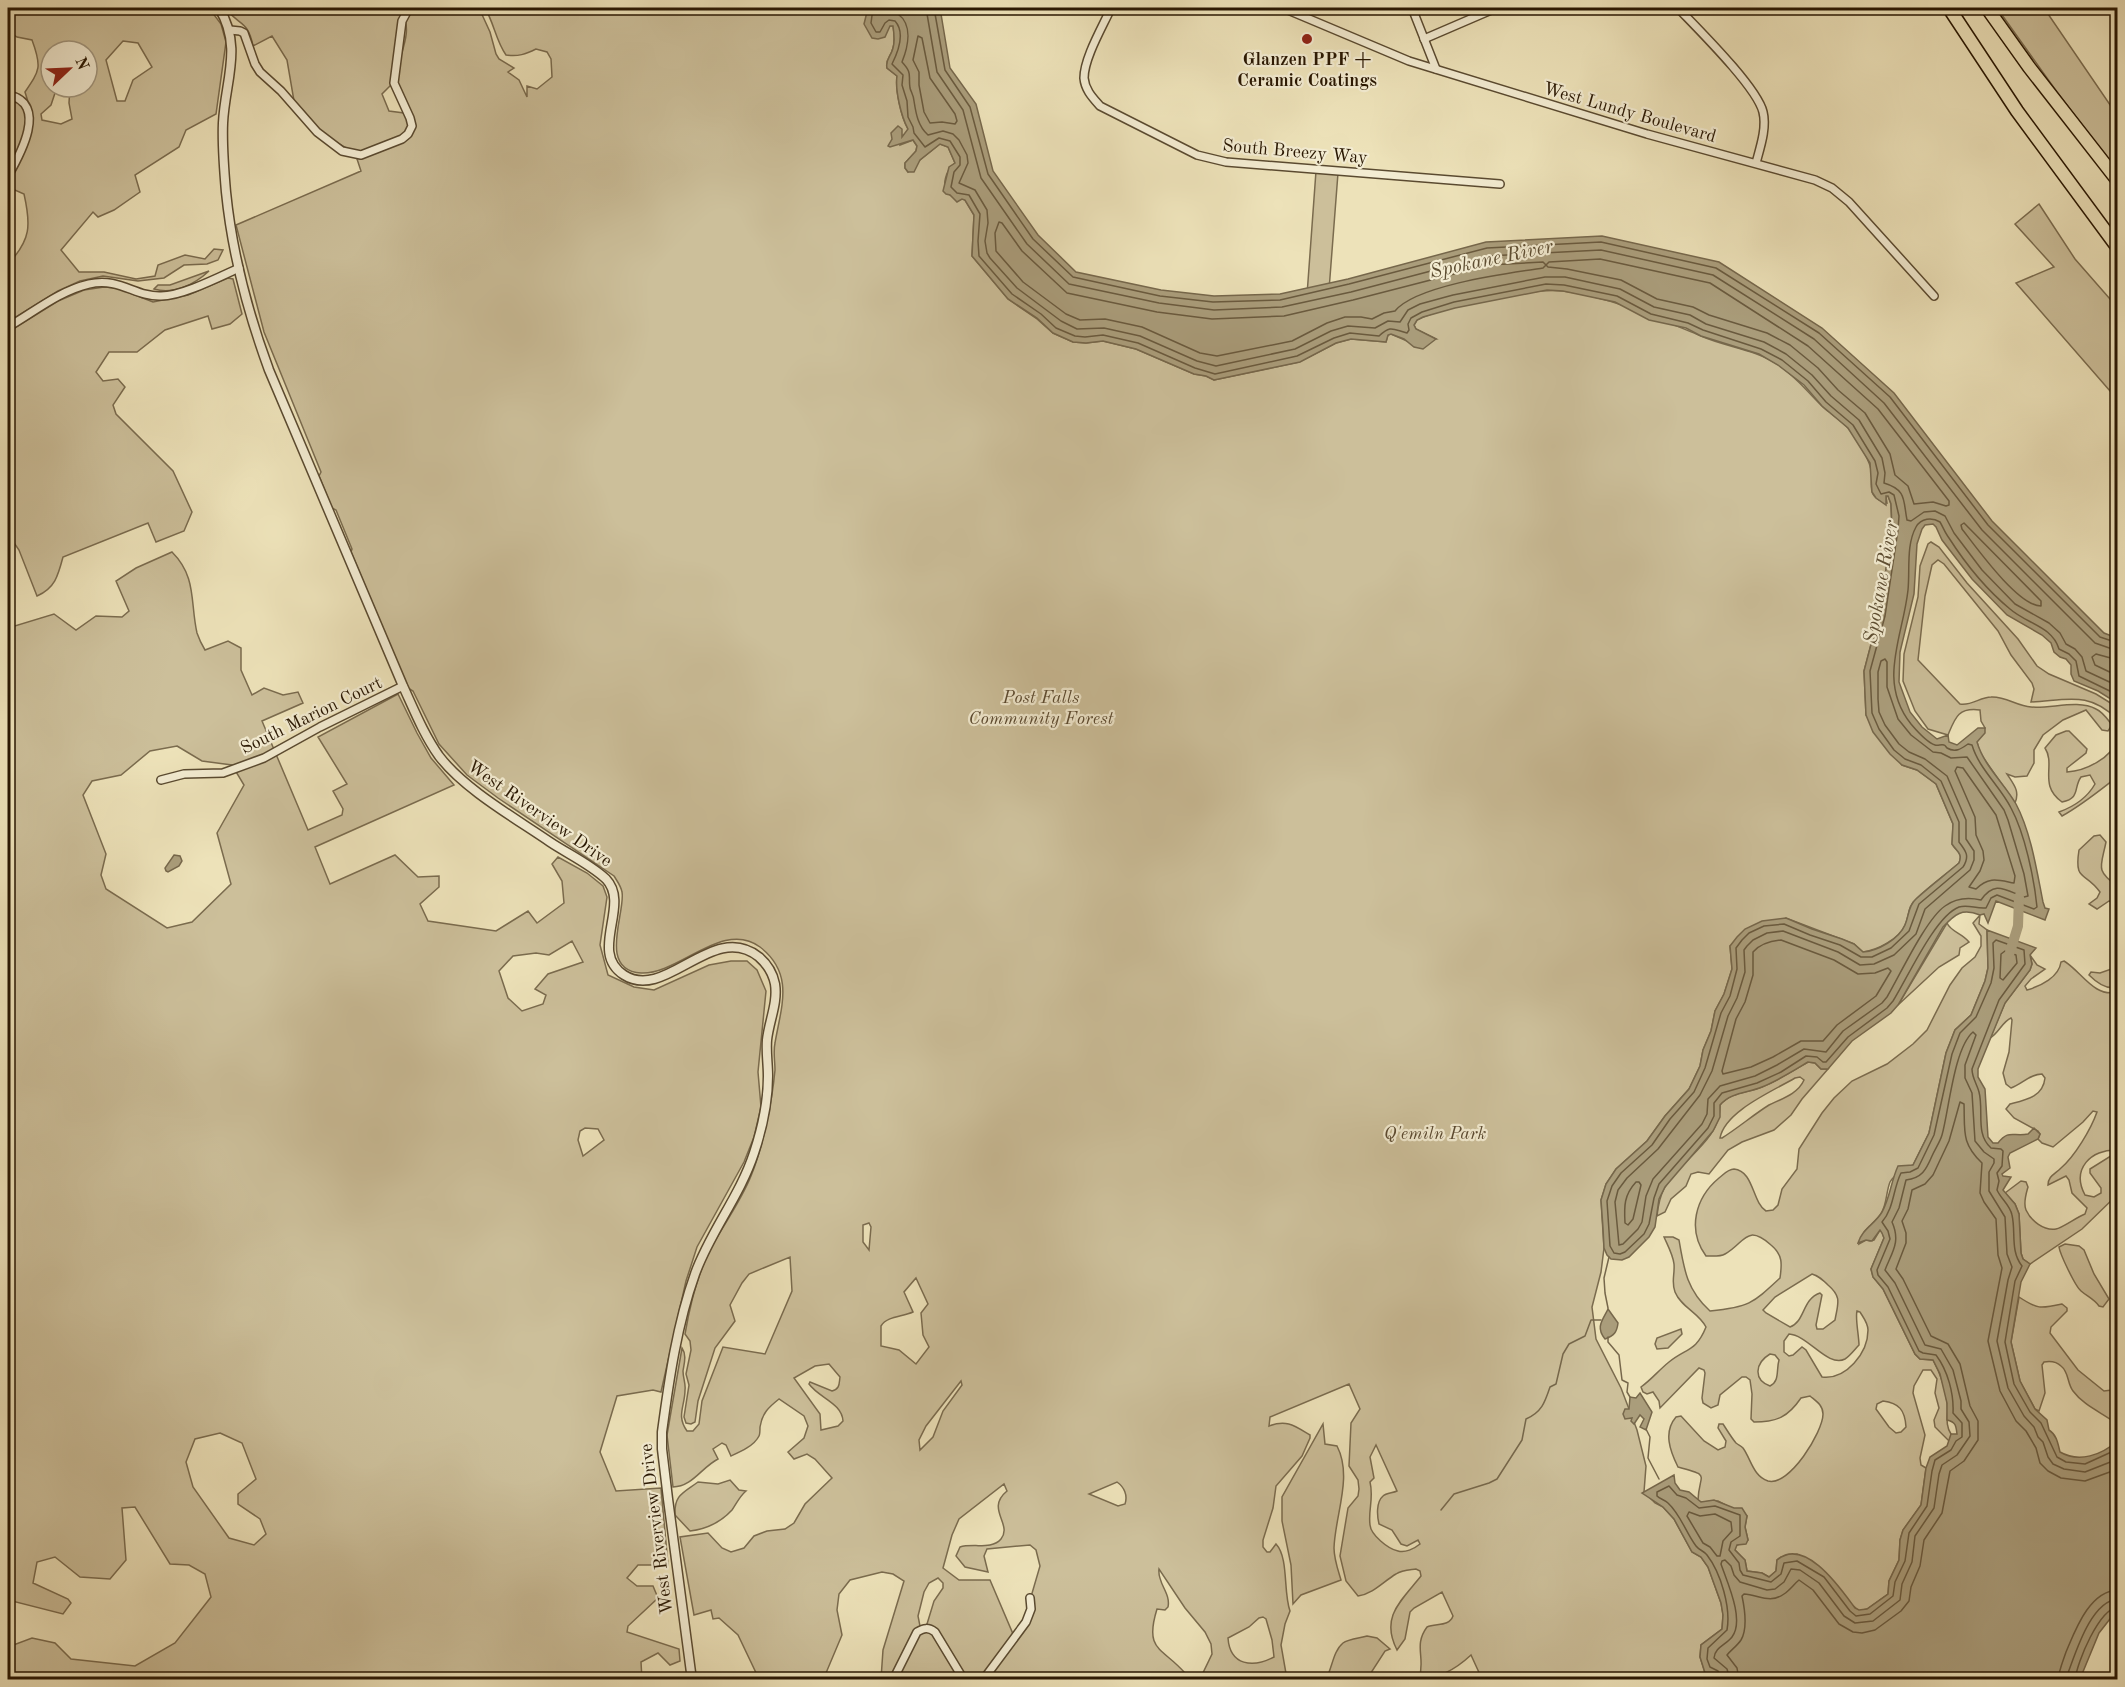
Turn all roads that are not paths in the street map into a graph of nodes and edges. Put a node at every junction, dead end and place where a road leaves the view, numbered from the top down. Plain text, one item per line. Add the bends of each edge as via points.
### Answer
1 (219, 8) edge
2 (409, 8) edge
3 (1111, 8) edge
4 (1283, 8) edge
5 (1412, 8) edge
6 (1496, 8) edge
7 (1678, 8) edge
8 (1949, 8) edge
9 (1987, 8) edge
10 (230, 30) junction
11 (1424, 39) junction
12 (1437, 69) junction
13 (8, 95) edge
14 (1756, 163) junction
15 (8, 176) edge
16 (2118, 181) edge
17 (1500, 184) dead end
18 (2118, 248) edge
19 (239, 268) junction
20 (1934, 296) dead end
21 (8, 327) edge
22 (403, 686) junction
23 (160, 780) dead end
24 (1030, 1598) dead end
25 (692, 1680) edge
26 (893, 1680) edge
27 (964, 1680) edge
28 (983, 1680) edge

1 - 10 street, West Riverview Drive
2 - 10 street via 402,21 394,83 412,126 402,139 362,155 342,151 317,132 260,72 244,33
3 - 17 street, South Breezy Way via 1088,59 1084,78 1089,94 1100,106 1197,155 1226,162
4 - 12 street, West Lundy Boulevard
5 - 11 street
6 - 11 street
7 - 14 street via 1754,95 1763,112
8 - 18 highway via 2017,111
9 - 16 highway
10 - 19 street, West Riverview Drive via 232,57 223,144 231,231
11 - 12 street
12 - 14 street, West Lundy Boulevard
13 - 15 street via 21,100 30,119
14 - 20 street, West Lundy Boulevard via 1832,188
19 - 21 street via 161,297 116,283 91,284 58,296
19 - 22 street, West Riverview Drive via 269,370
22 - 23 street, South Marion Court via 254,762 223,773 184,774
22 - 25 street, West Riverview Drive via 428,738 453,771 608,882 615,897 609,946 612,960 622,974 636,980 660,977 705,954 730,947 742,948 764,961 775,984 776,999 767,1037 768,1077 762,1124 744,1177 695,1273 685,1303 662,1432
24 - 28 street via 1026,1622
26 - 27 street via 922,1629 935,1632

